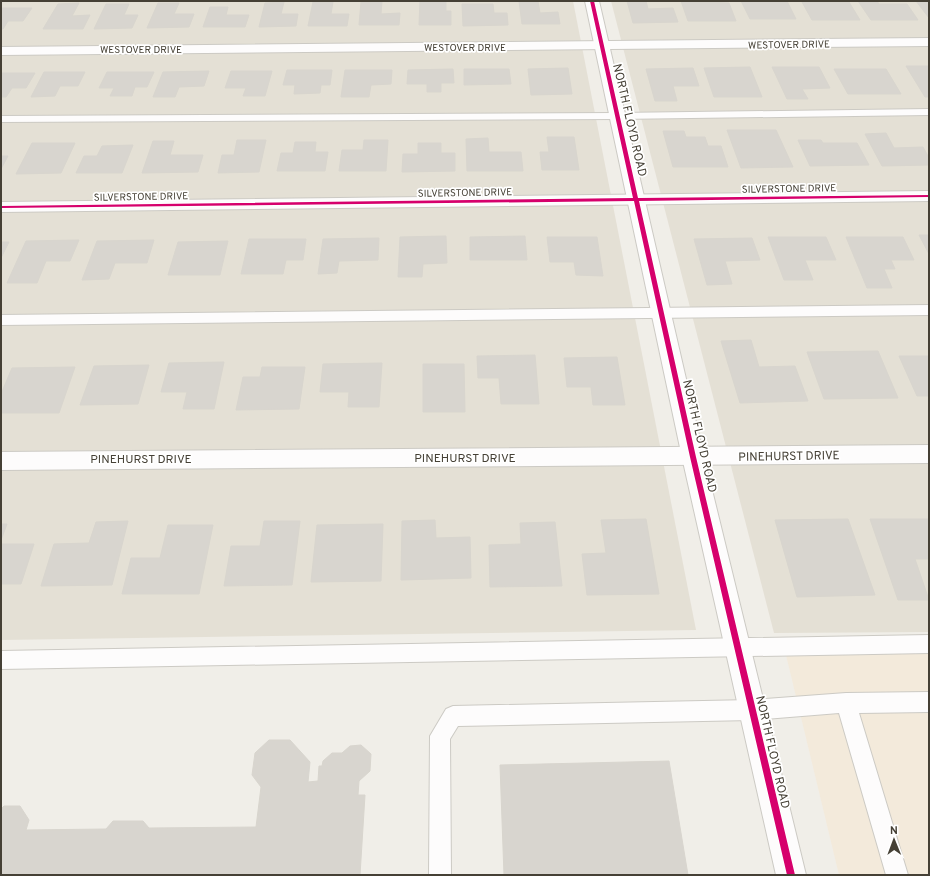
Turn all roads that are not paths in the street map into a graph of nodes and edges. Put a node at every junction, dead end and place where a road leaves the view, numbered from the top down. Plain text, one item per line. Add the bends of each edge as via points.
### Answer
1 (592, 1) edge
2 (929, 42) edge
3 (602, 46) junction
4 (1, 51) edge
5 (929, 112) edge
6 (617, 116) junction
7 (1, 119) edge
8 (929, 196) edge
9 (638, 201) junction
10 (1, 207) edge
11 (929, 310) edge
12 (662, 313) junction
13 (1, 320) edge
14 (929, 454) edge
15 (693, 457) junction
16 (1, 461) edge
17 (929, 644) edge
18 (737, 646) junction
19 (1, 660) edge
20 (929, 702) edge
21 (846, 703) junction
22 (752, 710) junction
23 (440, 875) edge
24 (791, 875) edge
25 (897, 875) edge

1 - 3 street, NORTH FLOYD ROAD
2 - 3 street, WESTOVER DRIVE
3 - 4 street, WESTOVER DRIVE
3 - 6 street, NORTH FLOYD ROAD
5 - 6 lane
6 - 7 lane
6 - 9 street, NORTH FLOYD ROAD
8 - 9 street, SILVERSTONE DRIVE
9 - 10 street, SILVERSTONE DRIVE
9 - 12 street, NORTH FLOYD ROAD
11 - 12 lane
12 - 13 lane
12 - 15 street, NORTH FLOYD ROAD
14 - 15 street, PINEHURST DRIVE
15 - 16 street, PINEHURST DRIVE
15 - 18 street, NORTH FLOYD ROAD
17 - 18 lane
18 - 19 lane
18 - 22 street, NORTH FLOYD ROAD
20 - 21 lane
21 - 22 lane
21 - 25 lane
22 - 23 lane via 453,716 440,736
22 - 24 street, NORTH FLOYD ROAD

